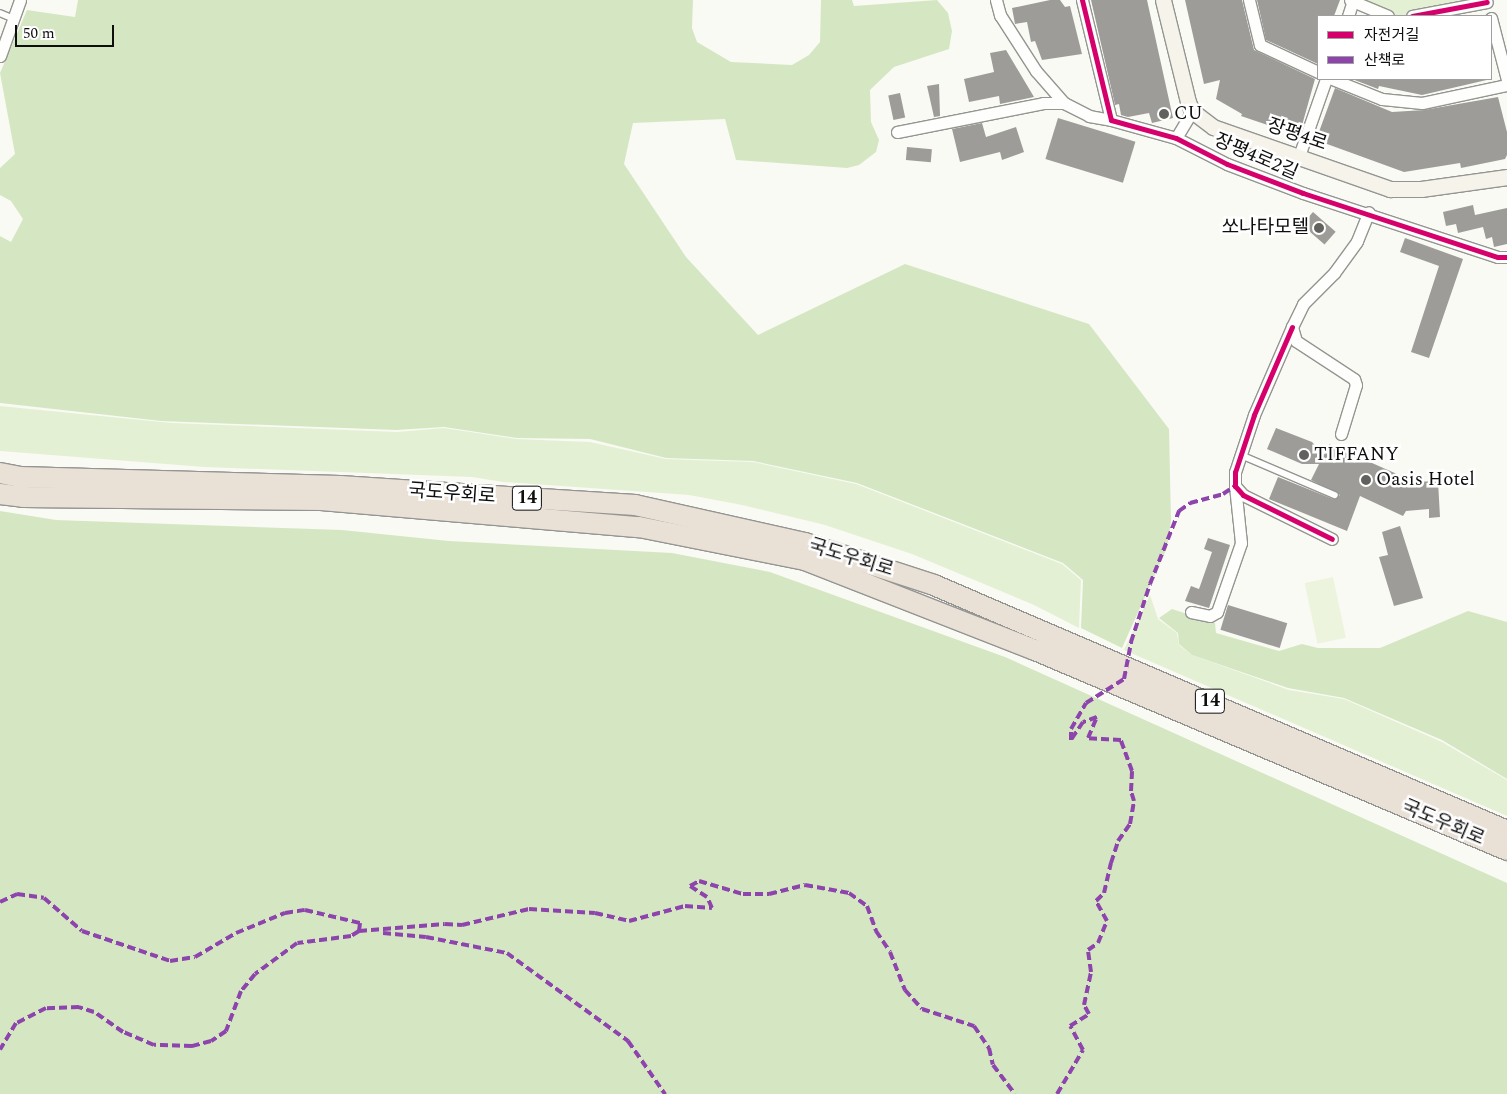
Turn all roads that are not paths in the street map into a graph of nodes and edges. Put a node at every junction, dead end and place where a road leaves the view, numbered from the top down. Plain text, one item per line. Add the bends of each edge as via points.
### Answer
1 (996, 0) edge
2 (1082, 0) edge
3 (1163, 0) edge
4 (1249, 0) edge
5 (18, 1) edge
6 (1352, 1) edge
7 (1486, 1) edge
8 (0, 13) edge
9 (1348, 15) edge
10 (1386, 15) edge
11 (1417, 15) edge
12 (1490, 15) edge
13 (15, 20) junction
14 (1492, 21) edge
15 (0, 56) edge
16 (1317, 72) edge
17 (1326, 80) edge
18 (1334, 80) edge
19 (1507, 80) edge
20 (1507, 85) edge
21 (1064, 103) junction
22 (1192, 111) junction
23 (1111, 120) junction
24 (897, 132) dead end
25 (1176, 138) junction
26 (1299, 156) junction
27 (1507, 176) edge
28 (1369, 212) junction
29 (1507, 257) edge
30 (1292, 327) junction
31 (1341, 434) dead end
32 (1241, 455) junction
33 (0, 473) edge
34 (1235, 486) junction
35 (0, 494) edge
36 (1335, 494) dead end
37 (1332, 539) dead end
38 (1192, 612) dead end
39 (1507, 831) edge
40 (1507, 850) edge

1 - 21 street via 1000,16 1036,71
2 - 23 street
3 - 22 street via 1178,70
4 - 16 street via 1260,45
5 - 13 street
6 - 9 street
6 - 10 street
7 - 11 street
7 - 12 street
8 - 13 lane
13 - 15 street
14 - 19 street
17 - 26 street
18 - 20 street via 1382,99 1422,103
21 - 23 street, 장평4로2길 via 1089,116
21 - 24 street via 1044,103
22 - 25 street
22 - 26 street, 장평4로 via 1213,127
23 - 25 street, 장평4로2길
25 - 28 street, 장평4로2길 via 1262,177
26 - 27 street, 장평4로 via 1390,189 1421,189
28 - 29 street, 장평4로2길 via 1498,257
28 - 30 street via 1351,249 1334,273 1303,304
30 - 31 street via 1296,341 1354,379 1356,385
30 - 32 street via 1254,415
32 - 34 street via 1235,472
32 - 36 lane
33 - 39 highway, 국도우회로 / 14 via 20,478 340,486 635,505 822,548 934,585 1036,627
34 - 37 street via 1243,495
34 - 38 street via 1241,543 1217,612 1210,616
35 - 40 highway, 국도우회로 / 14 via 23,497 321,500 639,527 805,560 1034,650

